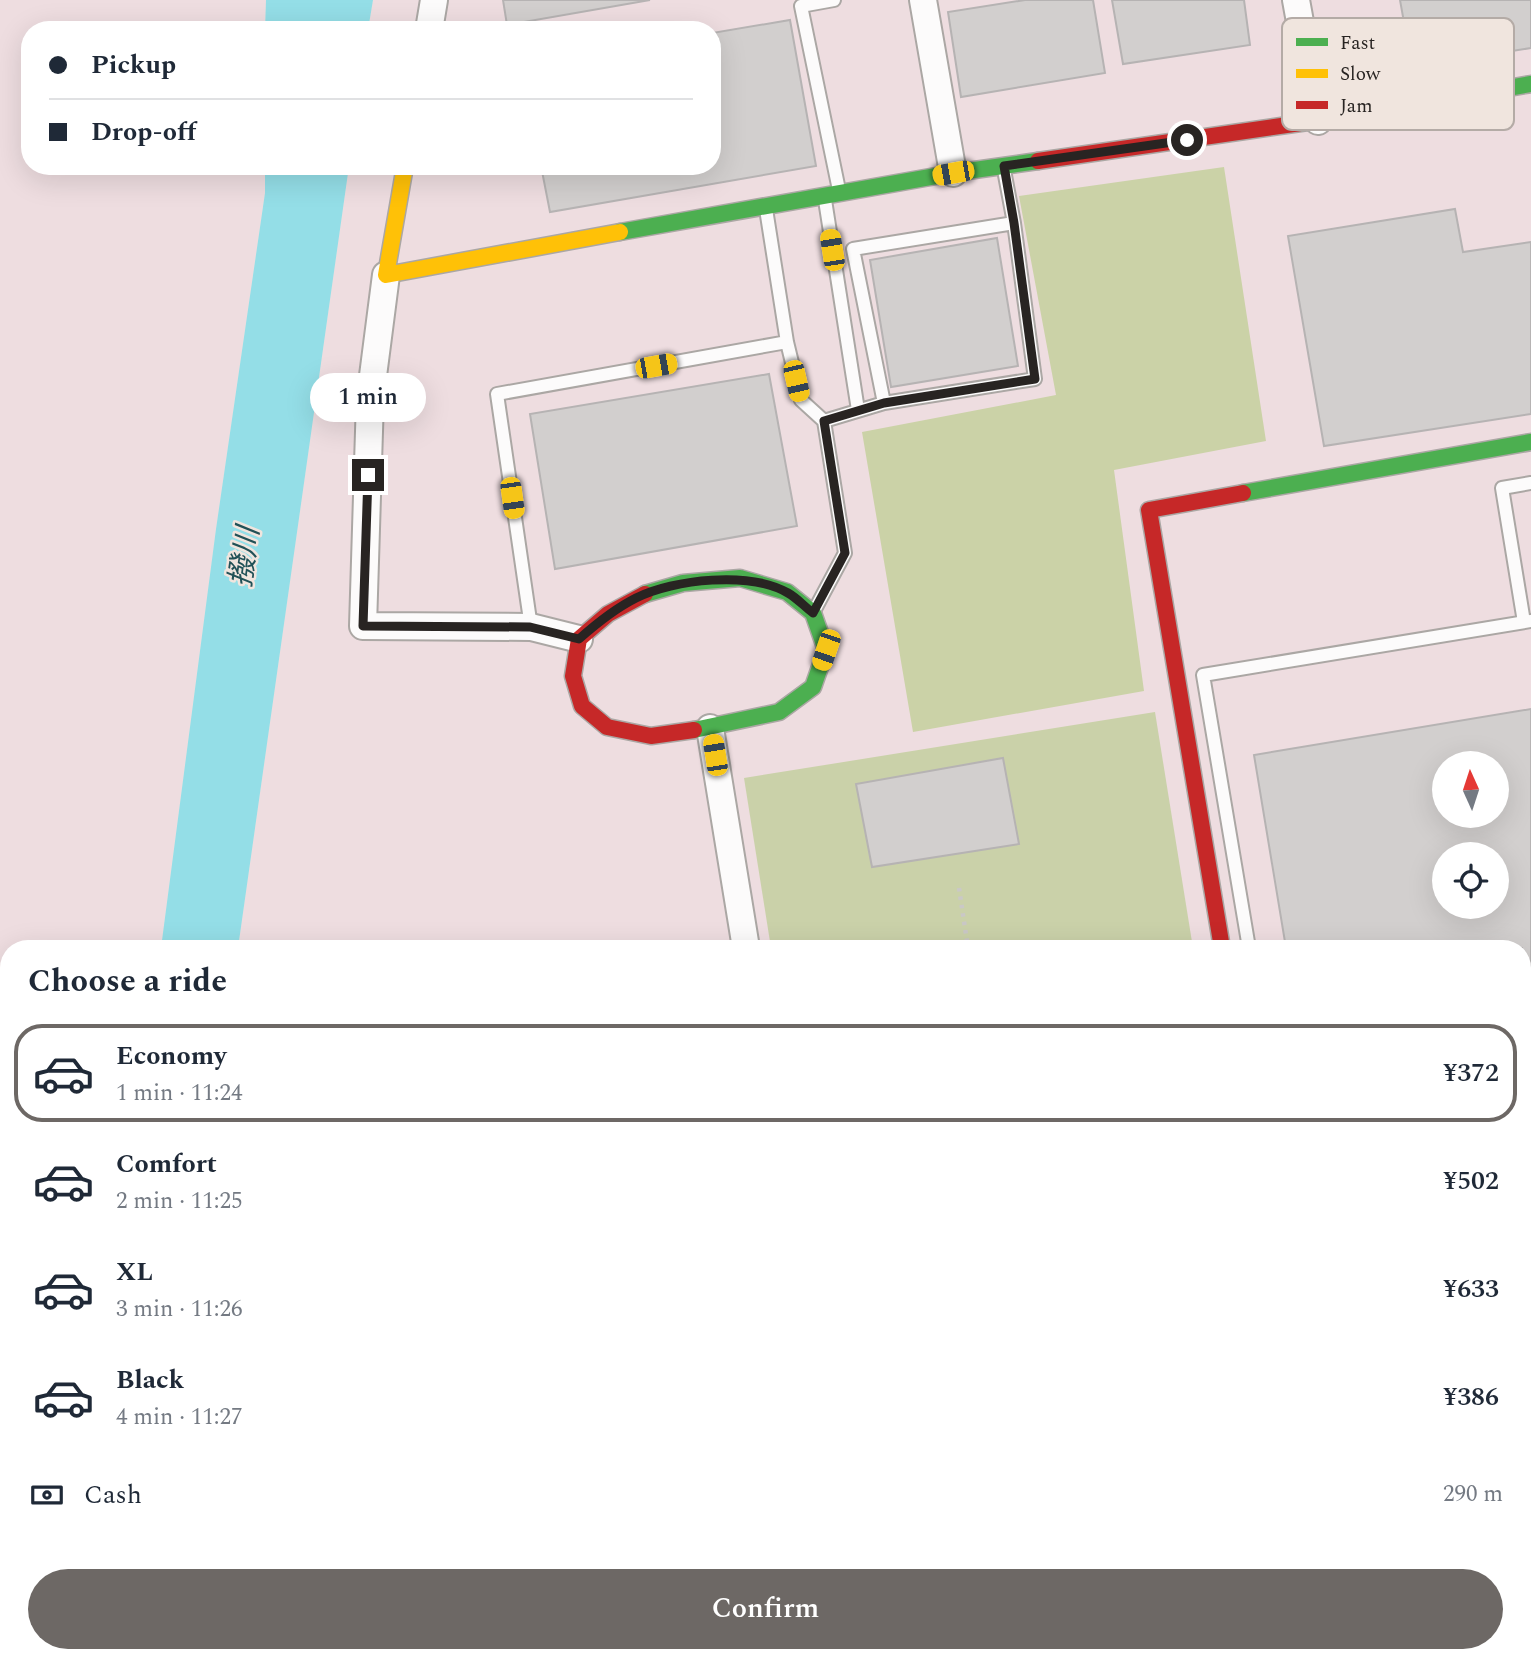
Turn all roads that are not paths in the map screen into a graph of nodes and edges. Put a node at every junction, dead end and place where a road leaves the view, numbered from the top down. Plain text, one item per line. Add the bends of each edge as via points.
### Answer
1 (435, 0) edge
2 (834, 0) edge
3 (923, 0) edge
4 (1296, 0) edge
5 (1299, 18) edge
6 (431, 21) edge
7 (1282, 126) edge
8 (1004, 166) junction
9 (953, 173) junction
10 (403, 175) edge
11 (832, 195) junction
12 (766, 205) junction
13 (1014, 223) junction
14 (386, 275) junction
15 (787, 342) junction
16 (884, 403) junction
17 (858, 410) junction
18 (824, 421) junction
19 (1531, 442) edge
20 (1531, 483) edge
21 (813, 613) junction
22 (1527, 621) edge
23 (530, 627) junction
24 (579, 639) junction
25 (710, 728) junction
26 (746, 940) edge
27 (1221, 940) edge
28 (1248, 940) edge

1 - 6 street
2 - 11 lane via 801,6
3 - 9 street
4 - 5 street
7 - 8 main road
8 - 9 main road
8 - 13 lane
9 - 11 main road
10 - 14 main road
11 - 12 main road
11 - 17 lane
12 - 14 main road
12 - 15 lane
13 - 16 lane via 1035,379
13 - 16 lane via 853,249
14 - 23 street via 370,399 363,626
15 - 18 lane via 801,400
15 - 23 lane via 497,394
16 - 17 lane
17 - 18 lane
18 - 21 lane via 845,553
19 - 27 main road via 1149,510
20 - 22 lane via 1502,488
21 - 24 main road via 787,592 740,578 683,583 639,596
21 - 25 main road via 826,650 813,687 779,712
22 - 28 lane via 1203,675
23 - 24 street
24 - 25 main road via 573,676 579,696 583,706 607,727 651,736
25 - 26 street

